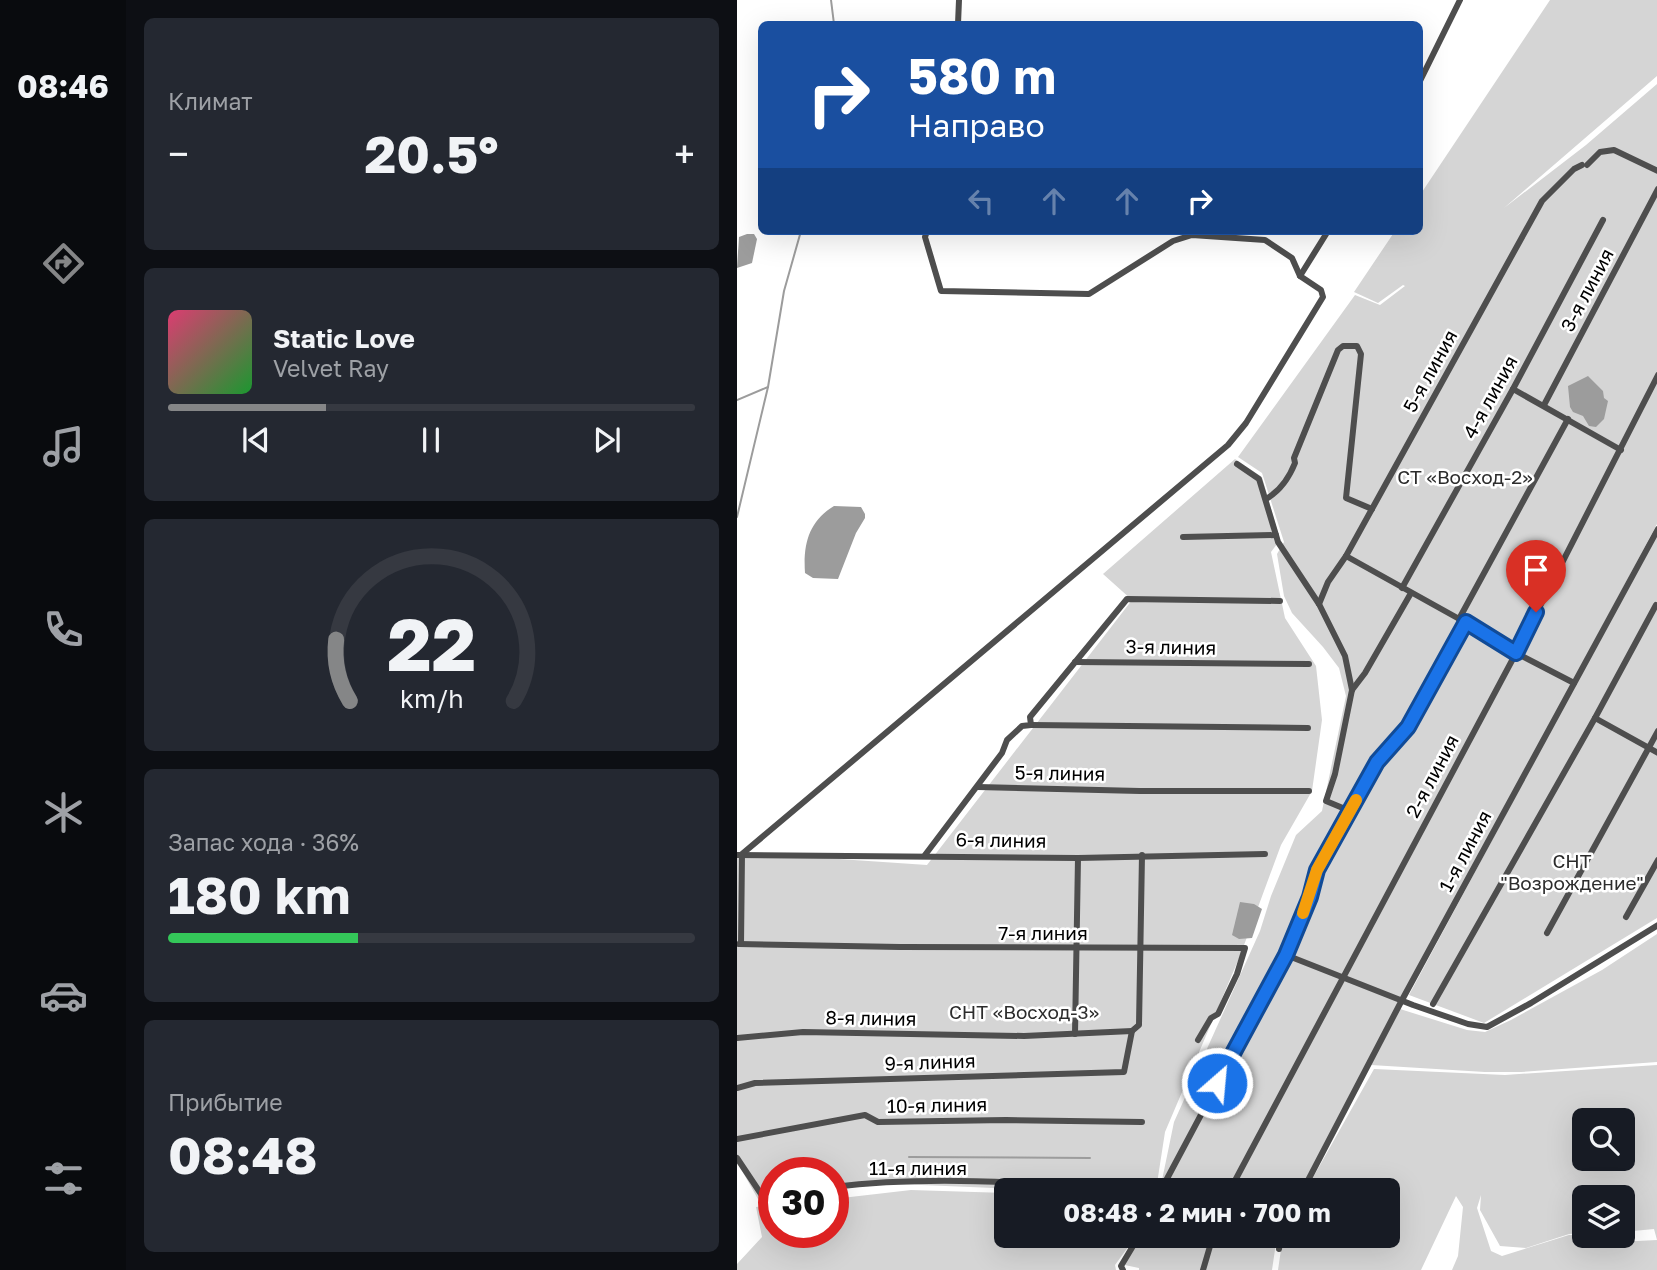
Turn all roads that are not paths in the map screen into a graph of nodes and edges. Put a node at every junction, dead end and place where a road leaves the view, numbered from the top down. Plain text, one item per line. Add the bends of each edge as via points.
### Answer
1 (959, 0) edge
2 (1460, 0) edge
3 (958, 21) edge
4 (1423, 75) edge
5 (1657, 171) edge
6 (1657, 189) edge
7 (1603, 220) dead end
8 (926, 235) edge
9 (1326, 235) edge
10 (1301, 276) junction
11 (1657, 375) edge
12 (1513, 388) junction
13 (1544, 405) junction
14 (1568, 419) junction
15 (1621, 450) junction
16 (1237, 464) dead end
17 (1266, 499) junction
18 (1372, 509) junction
19 (1657, 529) edge
20 (1183, 537) dead end
21 (1277, 538) junction
22 (1346, 556) junction
23 (1402, 588) junction
24 (1411, 593) junction
25 (1280, 601) dead end
26 (1319, 604) junction
27 (1656, 605) edge
28 (1463, 621) junction
29 (1516, 653) junction
30 (1075, 662) junction
31 (1309, 664) dead end
32 (1574, 683) junction
33 (1352, 690) junction
34 (1595, 718) junction
35 (1030, 725) junction
36 (1308, 728) dead end
37 (1657, 730) edge
38 (1648, 747) junction
39 (1657, 752) edge
40 (978, 787) junction
41 (1309, 791) dead end
42 (1350, 811) junction
43 (1265, 854) dead end
44 (740, 855) edge
45 (925, 855) junction
46 (1142, 855) junction
47 (1078, 858) junction
48 (1657, 860) edge
49 (1625, 917) dead end
50 (1657, 925) edge
51 (1547, 933) dead end
52 (739, 944) edge
53 (1077, 949) junction
54 (1141, 949) junction
55 (1286, 955) junction
56 (1342, 977) junction
57 (1402, 1000) junction
58 (1433, 1004) dead end
59 (1132, 1031) junction
60 (1075, 1034) junction
61 (737, 1038) edge
62 (1198, 1040) dead end
63 (737, 1088) edge
64 (1142, 1122) dead end
65 (737, 1139) edge
66 (737, 1158) edge
67 (1167, 1178) edge
68 (1236, 1178) edge
69 (1309, 1178) edge
70 (994, 1184) edge
71 (849, 1185) edge
72 (758, 1190) edge
73 (1132, 1248) edge
74 (1209, 1248) edge
75 (1123, 1270) edge
76 (1203, 1270) edge

1 - 3 street
2 - 4 street
5 - 18 street, 5-я линия via 1614,150 1600,152 1574,169 1542,201
6 - 13 street, 3-я линия
7 - 12 street, 4-я линия
8 - 10 street via 941,291 1089,294 1173,241 1192,236 1265,240 1292,258
9 - 10 street
10 - 44 street via 1321,290 1323,298 1228,445
11 - 15 street, 2-я линия
12 - 13 street
12 - 23 street, 4-я линия
13 - 14 street
14 - 15 street
14 - 28 street
15 - 29 street, 2-я линия
16 - 17 street via 1259,479
17 - 18 street via 1282,486 1292,469 1338,350 1350,344 1357,345 1361,354 1346,498
17 - 21 street
18 - 22 street, 5-я линия
19 - 32 street, 1-я линия
20 - 21 street
21 - 26 street
22 - 23 street
22 - 26 street, 5-я линия
23 - 24 street
24 - 28 street
24 - 33 street
25 - 30 street via 1127,599
26 - 33 street via 1345,656
27 - 34 street
28 - 29 street
28 - 42 street via 1408,727 1377,762
29 - 32 street
29 - 56 street, 2-я линия
30 - 31 street, 3-я линия
30 - 35 street via 1030,717
32 - 57 street, 1-я линия
33 - 42 street via 1326,802
34 - 38 street
34 - 58 street
35 - 36 street
35 - 40 street via 1022,726 1007,740
37 - 38 street
38 - 39 street
38 - 51 street
40 - 41 street, 5-я линия
40 - 45 street
42 - 55 street via 1317,870
43 - 46 street, 6-я линия
44 - 45 street, 6-я линия
44 - 52 street
45 - 47 street, 6-я линия
46 - 47 street, 6-я линия
46 - 54 street
47 - 53 street
48 - 49 street
50 - 57 street via 1487,1027
52 - 53 street, 7-я линия
53 - 54 street, 7-я линия
53 - 60 street
54 - 59 street via 1139,1025
54 - 62 street, 7-я линия via 1245,948 1218,1014
55 - 56 street
55 - 67 street
56 - 57 street
56 - 68 street, 2-я линия
57 - 69 street, 1-я линия
59 - 60 street, 8-я линия
59 - 63 street, 9-я линия via 1124,1072 755,1083
60 - 61 street, 8-я линия via 803,1032
64 - 65 street, 10-я линия via 878,1122 865,1115
66 - 72 street
70 - 71 street, 11-я линия
73 - 75 street
74 - 76 street

